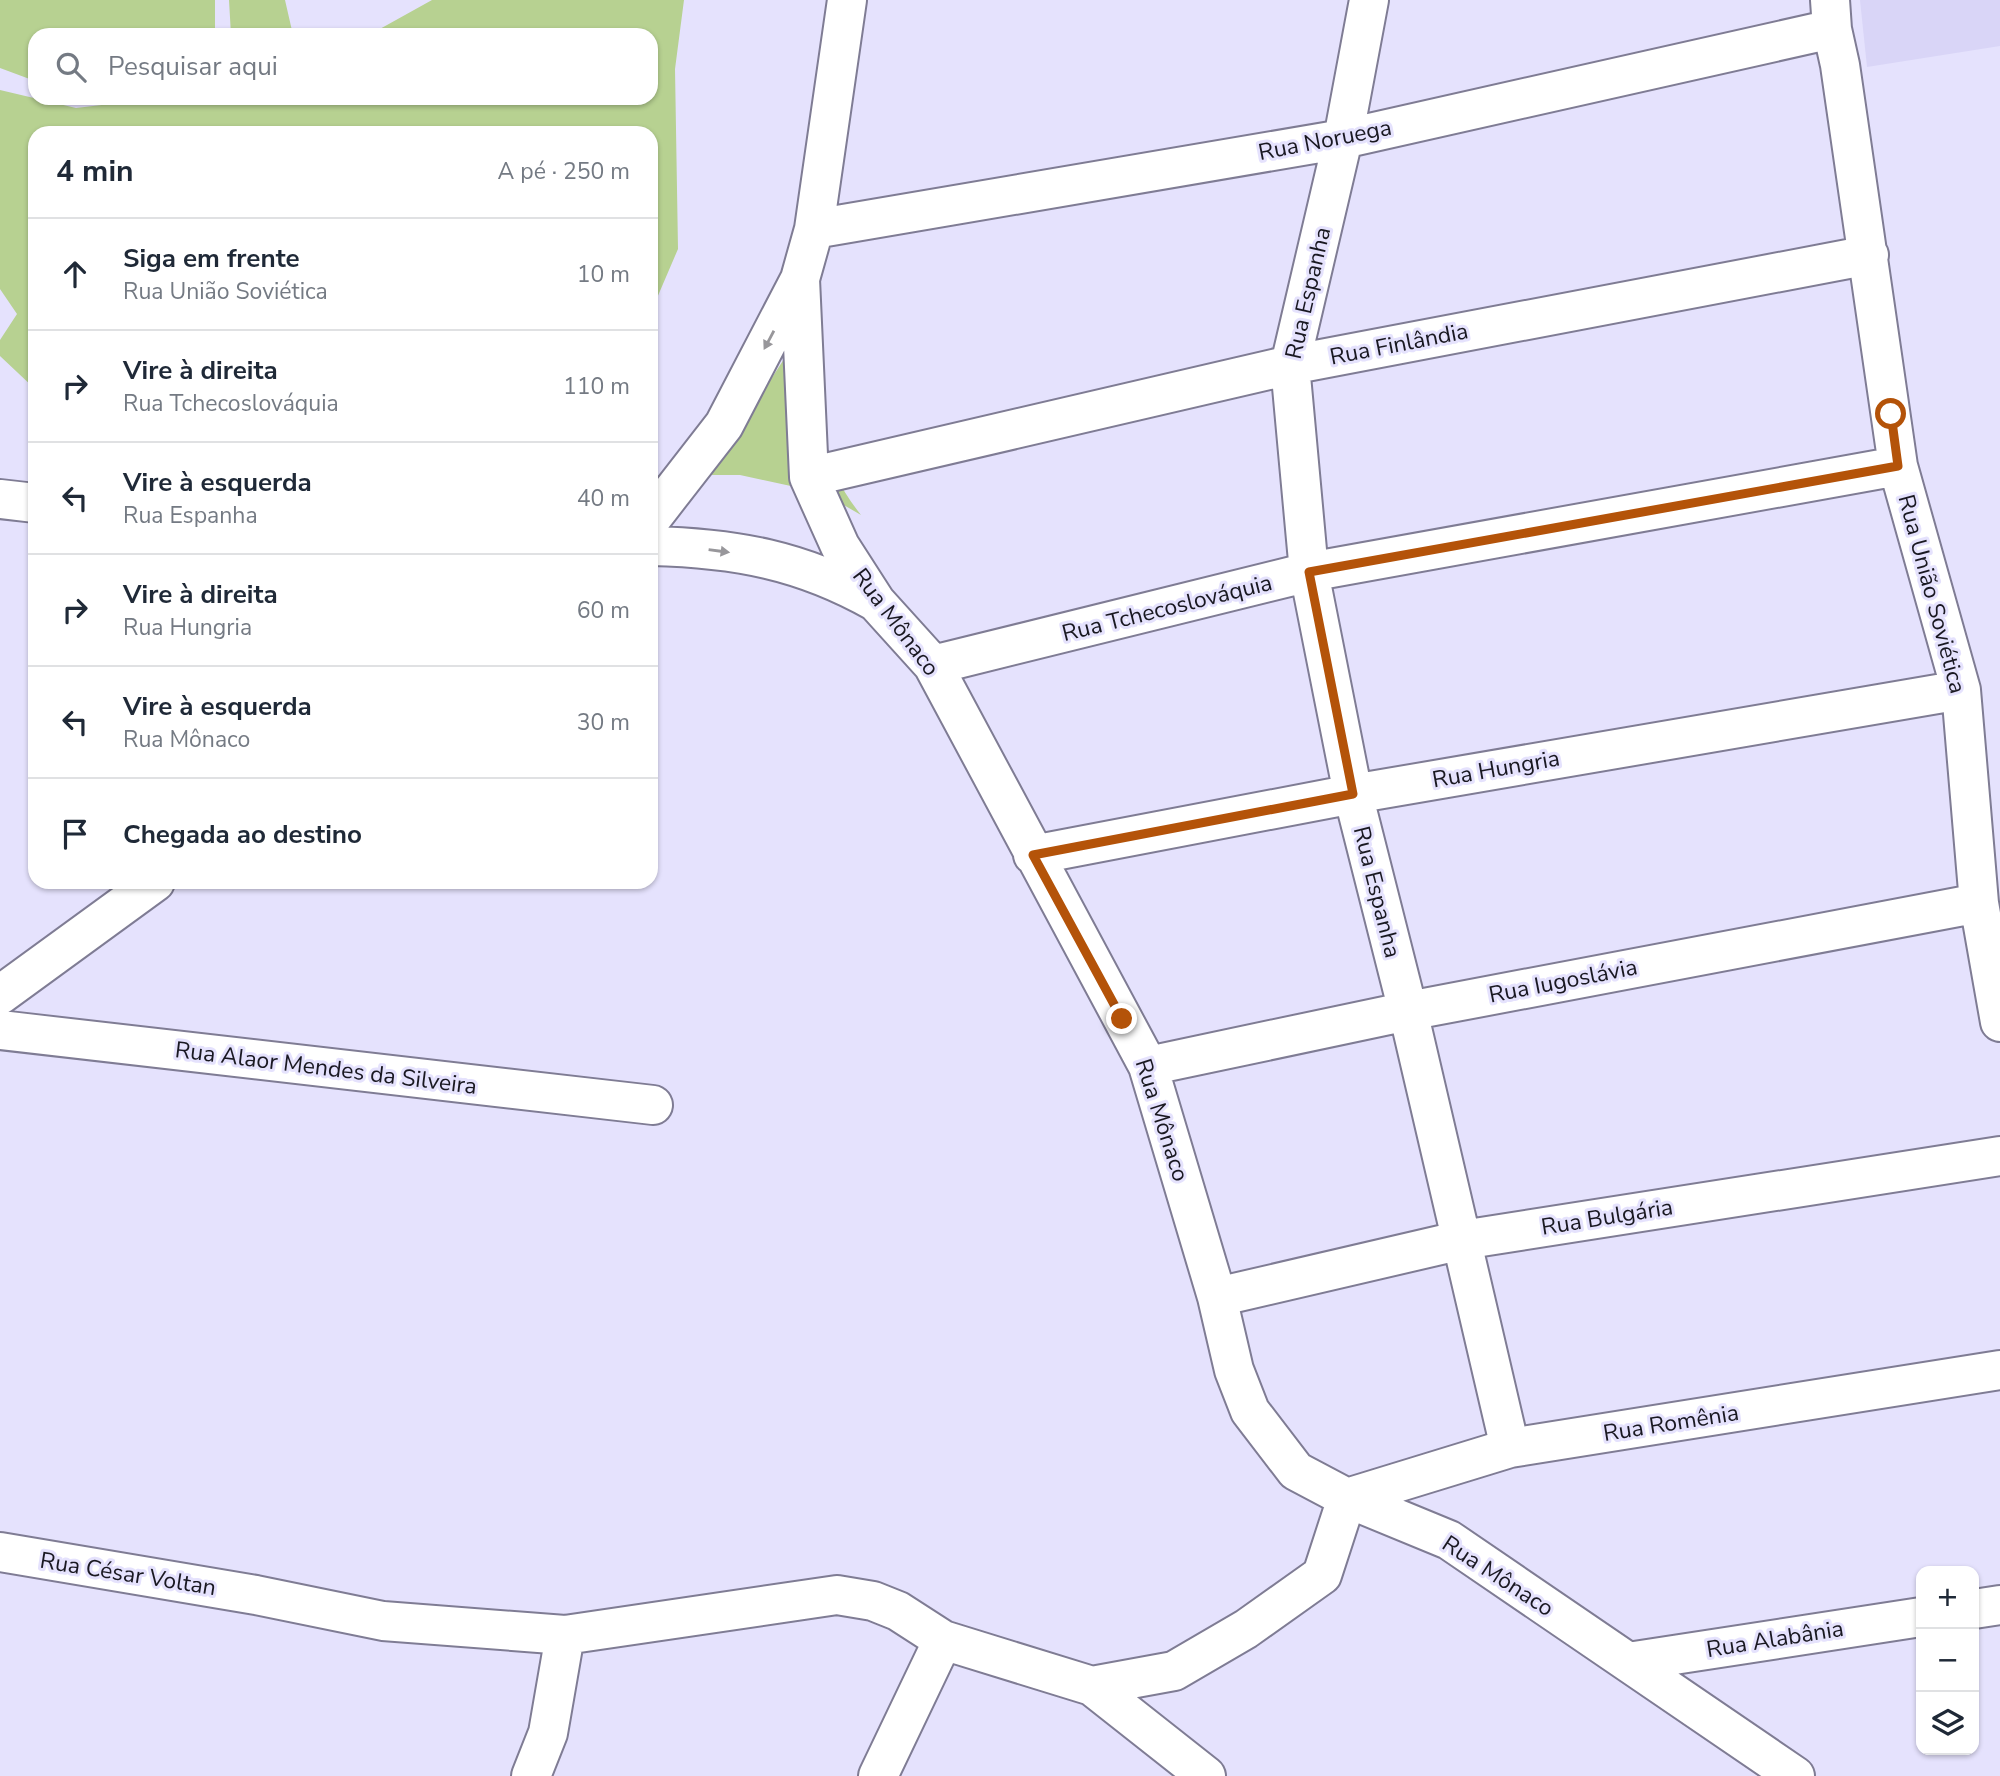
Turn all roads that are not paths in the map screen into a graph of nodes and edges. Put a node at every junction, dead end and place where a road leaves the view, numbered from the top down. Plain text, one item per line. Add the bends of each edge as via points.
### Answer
1 (847, 0) edge
2 (1369, 0) edge
3 (1831, 14) edge
4 (1343, 139) junction
5 (814, 229) junction
6 (1868, 255) junction
7 (800, 279) junction
8 (1290, 365) junction
9 (1898, 466) junction
10 (809, 477) junction
11 (0, 499) edge
12 (28, 502) edge
13 (658, 510) edge
14 (658, 545) edge
15 (1309, 572) junction
16 (876, 602) junction
17 (933, 665) junction
18 (1961, 690) junction
19 (1353, 794) junction
20 (1033, 855) junction
21 (145, 889) edge
22 (1979, 903) junction
23 (0, 995) edge
24 (1408, 1011) junction
25 (2000, 1022) edge
26 (0, 1030) edge
27 (1148, 1066) junction
28 (653, 1105) dead end
29 (2000, 1156) edge
30 (1462, 1240) junction
31 (1217, 1297) junction
32 (2000, 1370) edge
33 (1510, 1448) junction
34 (1347, 1498) junction
35 (0, 1552) edge
36 (2000, 1605) edge
37 (1979, 1608) edge
38 (1916, 1618) edge
39 (565, 1634) junction
40 (943, 1640) junction
41 (1628, 1662) junction
42 (1092, 1686) junction
43 (531, 1776) edge
44 (878, 1776) edge
45 (1206, 1776) edge
46 (1795, 1776) edge

1 - 5 street, Rua Mônaco
2 - 4 street, Rua Espanha
3 - 4 street, Rua Noruega
3 - 6 street, Rua União Soviética
4 - 5 street, Rua Noruega
4 - 8 street, Rua Espanha
5 - 7 street, Rua Mônaco
6 - 8 street, Rua Finlândia
6 - 9 street, Rua União Soviética
7 - 10 street, Rua Mônaco
7 -> 13 street via 724,425
8 - 10 street, Rua Finlândia
8 - 15 street, Rua Espanha
9 - 15 street, Rua Tchecoslováquia
9 - 18 street, Rua União Soviética
10 - 16 street, Rua Mônaco via 840,546
11 - 12 street
14 -> 16 street via 785,561
15 - 17 street, Rua Tchecoslováquia
15 - 19 street, Rua Espanha
16 - 17 street, Rua Mônaco
17 - 20 street, Rua Mônaco
18 - 19 street, Rua Hungria
18 - 22 street, Rua União Soviética
19 - 20 street, Rua Hungria
19 - 24 street, Rua Espanha
20 - 27 street, Rua Mônaco
21 - 23 street
22 - 24 street, Rua Iugoslávia
22 - 25 street, Rua União Soviética
24 - 27 street, Rua Iugoslávia
24 - 30 street, Rua Espanha
26 - 28 street, Rua Alaor Mendes da Silveira
27 - 31 street, Rua Mônaco
29 - 30 street, Rua Bulgária
30 - 31 street, Rua Bulgária
30 - 33 street, Rua Espanha
31 - 34 street, Rua Mônaco via 1234,1370 1250,1411 1296,1471
32 - 33 street, Rua Romênia
33 - 34 street, Rua Romênia
34 - 41 street, Rua Mônaco via 1449,1541
34 - 42 street via 1322,1575 1246,1629 1174,1671
35 - 39 street, Rua César Voltan via 383,1621
36 - 37 street
38 - 41 street, Rua Alabânia
39 - 40 street, Rua César Voltan via 837,1595 898,1611
39 - 43 street via 548,1733
40 - 42 street, Rua César Voltan
40 - 44 street
41 - 46 street, Rua Mônaco
42 - 45 street

